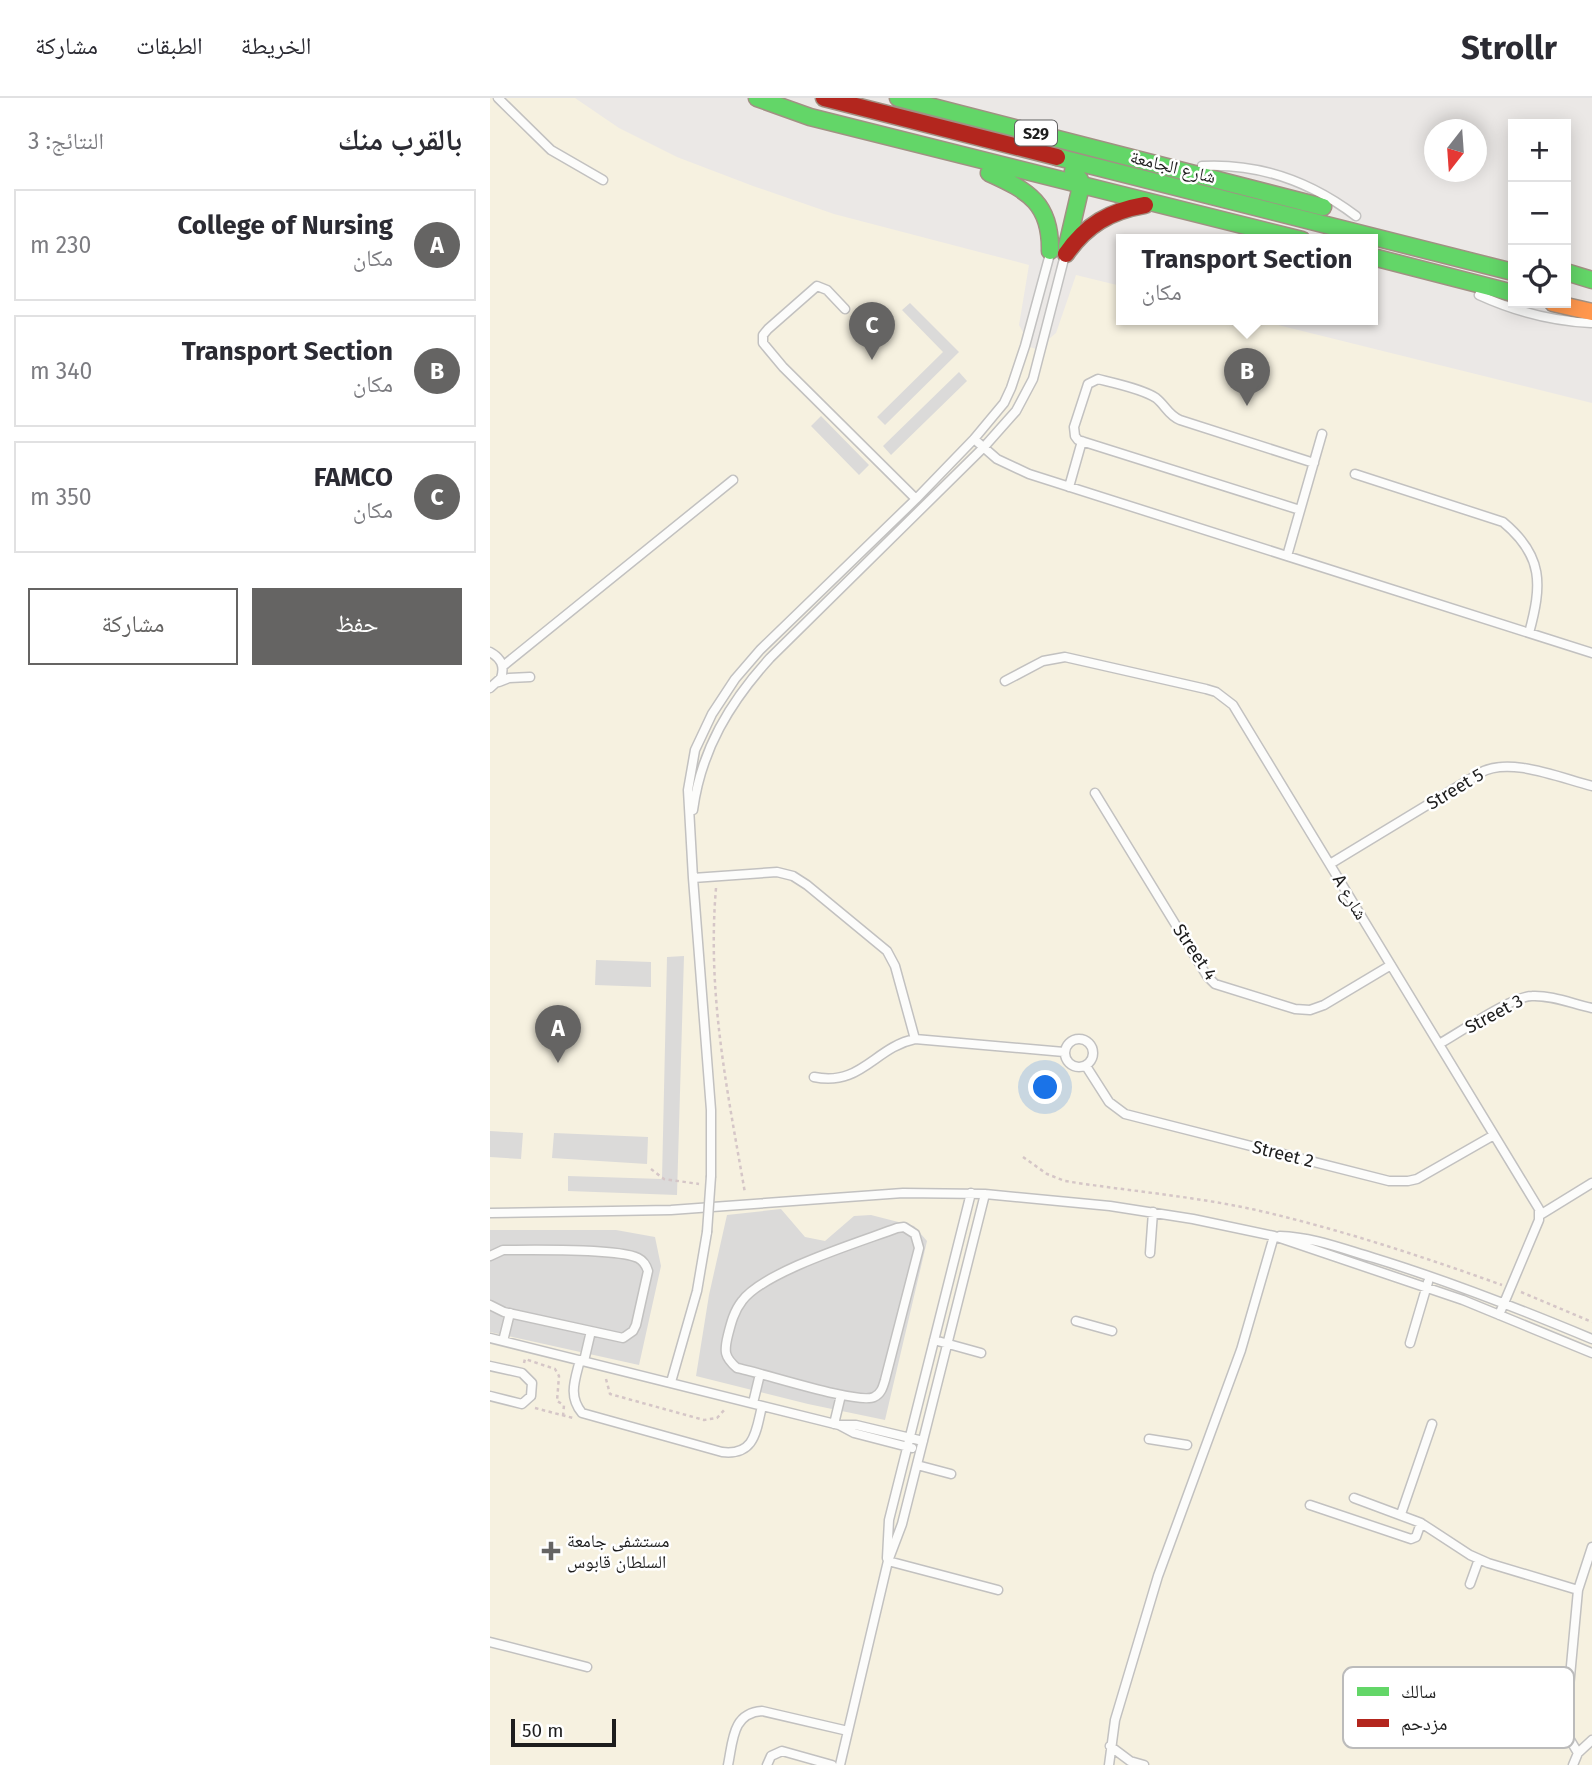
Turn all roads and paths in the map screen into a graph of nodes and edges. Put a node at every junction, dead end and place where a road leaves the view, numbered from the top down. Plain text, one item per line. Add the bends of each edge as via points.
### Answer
1 (498, 98) edge
2 (757, 98) edge
3 (824, 98) edge
4 (898, 98) edge
5 (924, 146) junction
6 (1055, 157) junction
7 (1097, 167) junction
8 (604, 180) dead end
9 (1075, 181) junction
10 (1161, 205) junction
11 (1278, 234) edge
12 (1362, 234) edge
13 (1378, 238) edge
14 (1058, 253) junction
15 (1508, 256) edge
16 (1378, 258) edge
17 (1508, 271) edge
18 (1571, 274) edge
19 (1443, 275) junction
20 (1592, 280) edge
21 (1571, 287) edge
22 (1508, 292) edge
23 (1592, 293) edge
24 (1571, 307) edge
25 (845, 309) dead end
26 (1592, 312) edge
27 (1592, 323) edge
28 (1322, 434) dead end
29 (974, 439) junction
30 (1082, 441) junction
31 (984, 447) junction
32 (1314, 463) junction
33 (1355, 474) dead end
34 (733, 480) dead end
35 (1069, 487) junction
36 (916, 499) junction
37 (1300, 510) junction
38 (1287, 556) junction
39 (1529, 633) junction
40 (490, 652) edge
41 (1592, 653) edge
42 (503, 667) junction
43 (1005, 681) dead end
44 (495, 685) edge
45 (490, 693) edge
46 (1592, 786) edge
47 (1095, 793) dead end
48 (690, 831) junction
49 (1330, 864) junction
50 (716, 876) junction
51 (693, 878) junction
52 (1391, 965) junction
53 (1592, 1008) edge
54 (915, 1039) junction
55 (1439, 1044) junction
56 (1064, 1052) junction
57 (1086, 1066) junction
58 (814, 1077) dead end
59 (1494, 1135) junction
60 (651, 1169) dead end
61 (1592, 1182) edge
62 (697, 1184) dead end
63 (971, 1193) junction
64 (985, 1194) junction
65 (747, 1203) junction
66 (1153, 1212) junction
67 (490, 1213) edge
68 (1540, 1215) junction
69 (1274, 1236) junction
70 (1150, 1253) dead end
71 (490, 1256) edge
72 (1430, 1276) junction
73 (1427, 1287) junction
74 (1504, 1302) junction
75 (490, 1305) edge
76 (510, 1313) junction
77 (1499, 1315) junction
78 (1076, 1321) dead end
79 (591, 1331) junction
80 (1112, 1331) dead end
81 (490, 1338) edge
82 (1592, 1339) edge
83 (934, 1340) junction
84 (503, 1341) junction
85 (1410, 1343) dead end
86 (947, 1344) junction
87 (542, 1350) junction
88 (981, 1353) dead end
89 (1592, 1353) edge
90 (582, 1361) junction
91 (490, 1366) edge
92 (523, 1373) junction
93 (760, 1374) junction
94 (671, 1382) junction
95 (841, 1395) junction
96 (490, 1396) edge
97 (752, 1403) junction
98 (522, 1404) junction
99 (564, 1405) junction
100 (762, 1406) junction
101 (582, 1413) junction
102 (563, 1416) junction
103 (837, 1424) junction
104 (1432, 1424) dead end
105 (1149, 1439) dead end
106 (908, 1442) junction
107 (1187, 1445) dead end
108 (921, 1446) junction
109 (917, 1465) junction
110 (951, 1474) dead end
111 (1354, 1498) dead end
112 (1310, 1505) dead end
113 (1401, 1514) junction
114 (1421, 1523) junction
115 (1592, 1547) edge
116 (1479, 1559) junction
117 (888, 1561) junction
118 (1470, 1584) dead end
119 (998, 1590) dead end
120 (1578, 1590) junction
121 (490, 1642) edge
122 (587, 1667) dead end
123 (1571, 1667) edge
124 (848, 1731) junction
125 (1592, 1740) edge
126 (1110, 1746) junction
127 (1574, 1746) edge
128 (1578, 1753) junction
129 (728, 1765) edge
130 (767, 1765) edge
131 (832, 1765) edge
132 (840, 1765) edge
133 (1109, 1765) edge
134 (1142, 1765) edge
135 (1573, 1765) edge

1 - 8 lane via 551,150
2 - 5 main road, S29 via 810,117
3 - 6 main road, شارع الجامعة
4 - 15 main road, شارع الجامعة / S29
5 - 9 main road, S29
5 - 14 main road via 1033,197 1043,208
6 - 7 main road, شارع الجامعة
6 - 9 main road via 1069,166
7 - 9 main road
7 - 12 main road, شارع الجامعة
9 - 10 main road, S29
9 - 14 main road
10 - 11 main road, S29
10 - 14 main road via 1129,207 1099,219
13 - 17 main road, شارع الجامعة
14 - 29 lane via 1011,388
14 - 31 lane via 1033,379 1016,411
16 - 19 main road
18 - 20 main road
19 - 22 main road
19 - 27 lane via 1522,312
21 - 23 main road
24 - 26 main road
25 - 36 lane via 817,286 768,329 763,343
28 - 32 lane
29 - 31 lane
29 - 36 lane
30 - 32 lane via 1074,436 1074,427 1088,384 1098,379 1151,396 1180,420
30 - 35 lane
30 - 37 lane
31 - 35 lane via 1013,468
31 - 48 lane via 744,687 706,755
32 - 37 lane
33 - 39 lane via 1494,518 1518,534 1538,580
34 - 42 lane
35 - 38 lane
36 - 48 lane via 735,679 695,750 688,790
37 - 38 lane
38 - 39 lane
39 - 41 lane
40 - 42 lane
42 - 44 lane
42 - 44 lane via 530,677 509,678
43 - 49 lane, A شارع via 1042,661 1065,657 1216,692 1239,713
44 - 45 lane
46 - 49 lane, Street 5 via 1496,766
47 - 52 lane, Street 4 via 1215,984 1310,1010
48 - 51 lane
49 - 52 lane, A شارع
50 - 51 lane
50 - 54 lane via 777,872 793,876 882,944 895,966
50 - 65 path via 712,935 716,1007
51 - 94 lane, bridge via 711,1110 711,1176 697,1292
52 - 55 lane, A شارع
53 - 55 lane, Street 3 via 1526,996
54 - 56 lane
54 - 58 lane via 898,1044 850,1076
55 - 59 lane, A شارع
56 - 57 lane via 1071,1066
56 - 57 lane via 1069,1042 1084,1040 1093,1052
57 - 59 lane, Street 2 via 1109,1102 1125,1114 1389,1181 1417,1179
59 - 68 lane, A شارع
60 - 62 path via 664,1179
61 - 68 lane
63 - 64 lane
63 - 65 lane
63 - 83 lane
64 - 66 lane
64 - 86 lane
65 - 67 lane via 671,1210
66 - 69 lane
66 - 70 lane
68 - 74 lane
69 - 72 lane via 1316,1240
69 - 73 lane
69 - 126 lane via 1241,1350 1161,1569
71 - 79 lane via 503,1250 527,1250 609,1253 641,1260 648,1271 633,1331 623,1338
72 - 73 lane
72 - 74 lane
73 - 77 lane
73 - 85 lane
74 - 77 lane
74 - 82 lane
75 - 76 lane
76 - 79 lane
76 - 84 lane
77 - 89 lane
78 - 80 lane
79 - 90 lane
81 - 84 lane
83 - 86 lane
83 - 106 lane
84 - 87 lane
86 - 88 lane
86 - 108 lane
87 - 90 lane
87 - 99 path via 540,1358 563,1374
90 - 94 lane
90 - 101 lane via 573,1396
91 - 92 lane
92 - 98 lane via 532,1382 531,1396
92 - 99 path via 525,1359 555,1369 559,1376 556,1401
93 - 95 lane
93 - 95 lane via 737,1368 724,1352 743,1298 813,1259 897,1228 910,1230 919,1248 882,1390 864,1400
93 - 97 lane
94 - 97 lane
95 - 103 lane
96 - 98 lane
97 - 100 lane
98 - 102 path
99 - 102 path
100 - 101 lane via 752,1442 733,1453
100 - 103 lane
101 - 102 path via 580,1421
103 - 106 lane via 856,1425
104 - 113 lane
105 - 107 lane
106 - 108 lane
106 - 117 lane via 889,1520
108 - 109 lane
109 - 110 lane
109 - 117 lane
111 - 113 lane
112 - 114 lane via 1411,1539
113 - 114 lane
114 - 116 lane
115 - 120 lane
116 - 118 lane
116 - 120 lane
117 - 119 lane
117 - 124 lane
120 - 123 lane
121 - 122 lane
124 - 129 lane via 751,1712 741,1718 736,1729
124 - 132 lane
125 - 128 lane
126 - 133 lane
126 - 134 lane
127 - 128 lane
128 - 135 lane
130 - 131 lane via 771,1756 782,1751

